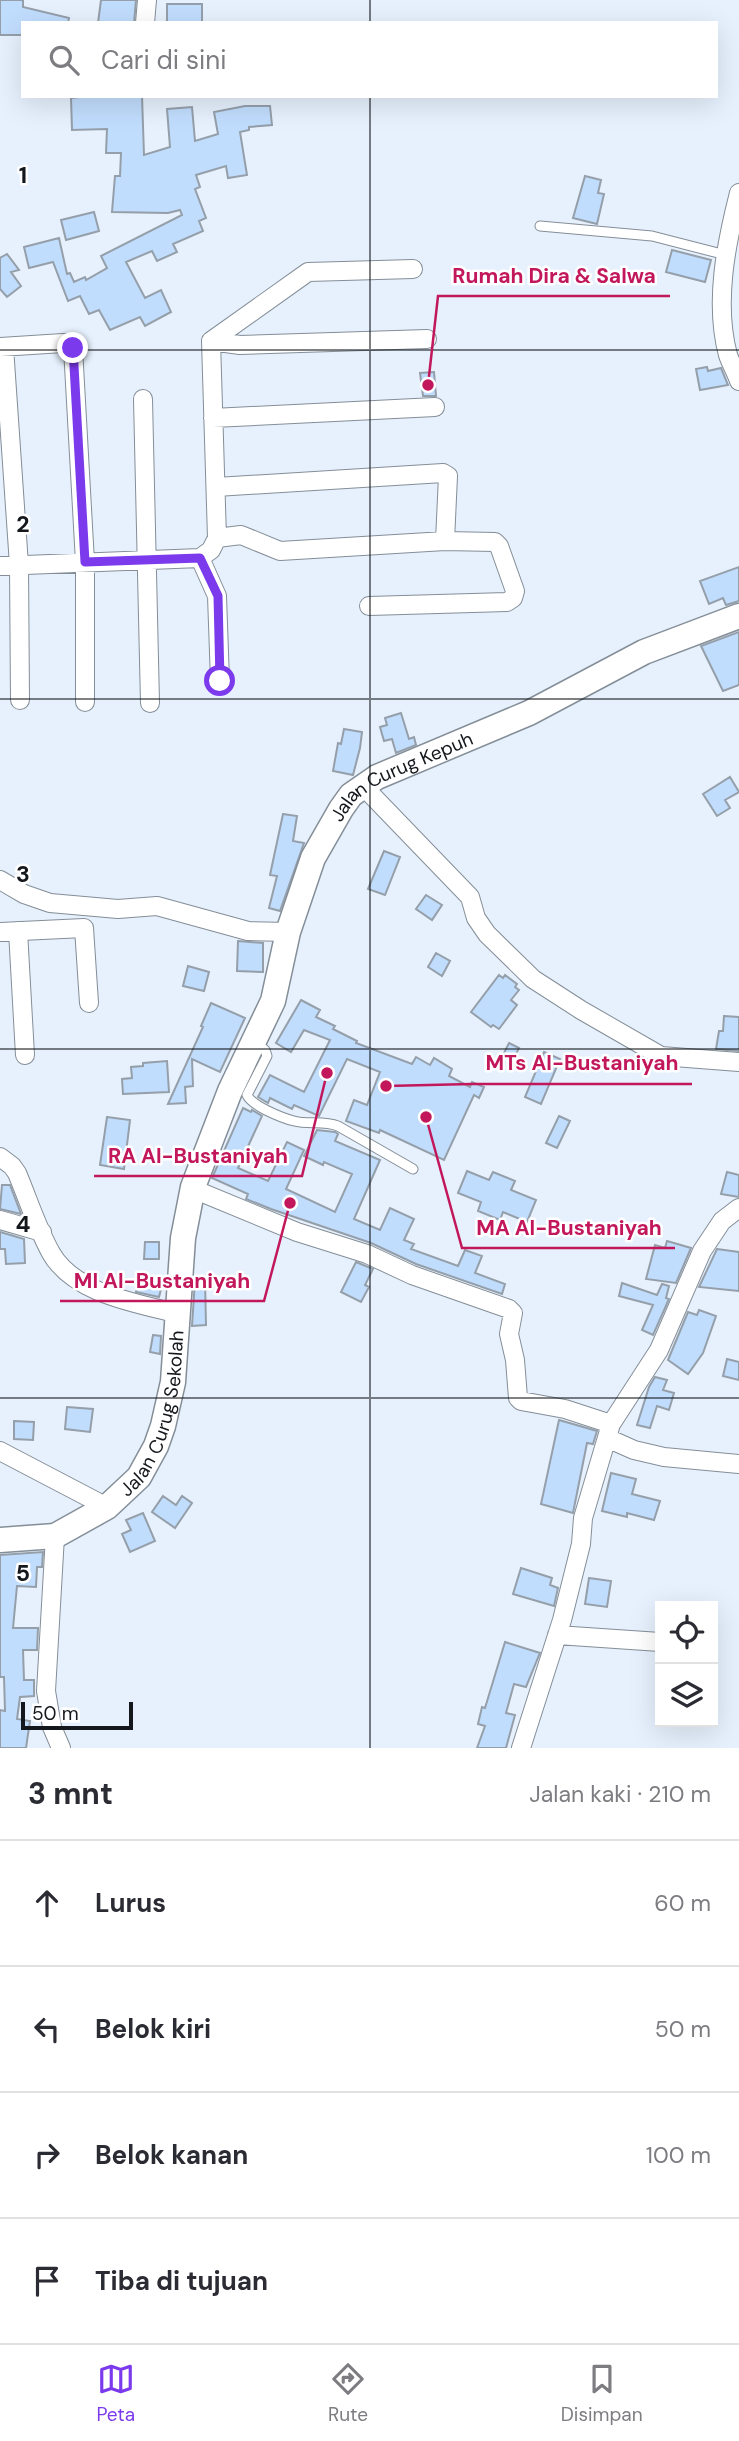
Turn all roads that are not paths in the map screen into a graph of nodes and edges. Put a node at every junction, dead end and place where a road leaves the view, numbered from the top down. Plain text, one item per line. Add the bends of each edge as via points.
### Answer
1 (147, 0) edge
2 (145, 21) edge
3 (739, 193) edge
4 (540, 226) dead end
5 (734, 234) edge
6 (726, 255) junction
7 (413, 269) dead end
8 (427, 339) dead end
9 (211, 341) junction
10 (2, 347) edge
11 (739, 381) edge
12 (143, 399) dead end
13 (435, 407) dead end
14 (213, 418) junction
15 (216, 487) junction
16 (217, 538) junction
17 (445, 541) junction
18 (200, 558) junction
19 (147, 559) junction
20 (85, 562) junction
21 (19, 565) junction
22 (0, 566) edge
23 (369, 606) dead end
24 (739, 616) edge
25 (220, 681) dead end
26 (20, 700) dead end
27 (85, 702) dead end
28 (150, 703) dead end
29 (362, 785) junction
30 (0, 880) edge
31 (9, 932) edge
32 (288, 932) junction
33 (89, 1003) dead end
34 (253, 1041) junction
35 (25, 1055) dead end
36 (739, 1062) edge
37 (230, 1091) joint
38 (0, 1157) edge
39 (413, 1169) dead end
40 (193, 1189) junction
41 (739, 1208) edge
42 (0, 1220) edge
43 (41, 1232) junction
44 (179, 1314) junction
45 (609, 1431) junction
46 (0, 1451) edge
47 (739, 1464) edge
48 (107, 1507) junction
49 (55, 1536) junction
50 (0, 1540) edge
51 (556, 1635) junction
52 (655, 1642) edge
53 (61, 1748) edge
54 (521, 1748) edge

1 - 2 street
3 - 5 street
4 - 6 lane via 652,236
5 - 6 street
6 - 11 street via 722,308 728,355
7 - 9 street via 307,272
8 - 9 street via 240,345
9 - 14 street
10 - 20 street via 63,343 73,348
10 - 21 street
12 - 19 street
13 - 14 street
14 - 15 street
15 - 16 street
15 - 17 street via 443,473 448,476
16 - 17 street via 241,535 280,551
16 - 18 street
17 - 23 street via 495,542 515,591 513,598 475,604
18 - 19 street
18 - 25 street via 218,596
19 - 20 street
19 - 28 street
20 - 21 street
20 - 27 street
21 - 22 street
21 - 26 street
24 - 29 street, Jalan Curug Kepuh via 645,652 529,713
29 - 32 street, Jalan Curug Kepuh via 341,809 313,858
29 - 36 street via 470,897 486,934 533,978 661,1056
30 - 32 street via 50,902 118,909 157,906 248,931
31 - 33 street via 84,928
31 - 35 street
32 - 34 street, Jalan Curug Kepuh via 273,1001
34 - 37 street, Jalan Curug Kepuh
34 - 39 lane via 267,1056 247,1095 253,1104 294,1121 325,1121 338,1126
37 - 40 street, Jalan Curug Sekolah
38 - 43 street via 17,1173
40 - 44 street, Jalan Curug Sekolah via 183,1238
40 - 45 street via 509,1309 513,1313 509,1334 518,1398 565,1409
41 - 45 street via 722,1221 702,1251 659,1349
42 - 43 street
43 - 44 street via 52,1255 80,1283
44 - 48 street, Jalan Curug Sekolah via 173,1382 156,1446 139,1477
45 - 47 street via 634,1450
45 - 51 street
46 - 48 street
48 - 49 street, Jalan Curug Sekolah
49 - 50 street
49 - 53 street via 46,1691
51 - 52 street
51 - 54 street

